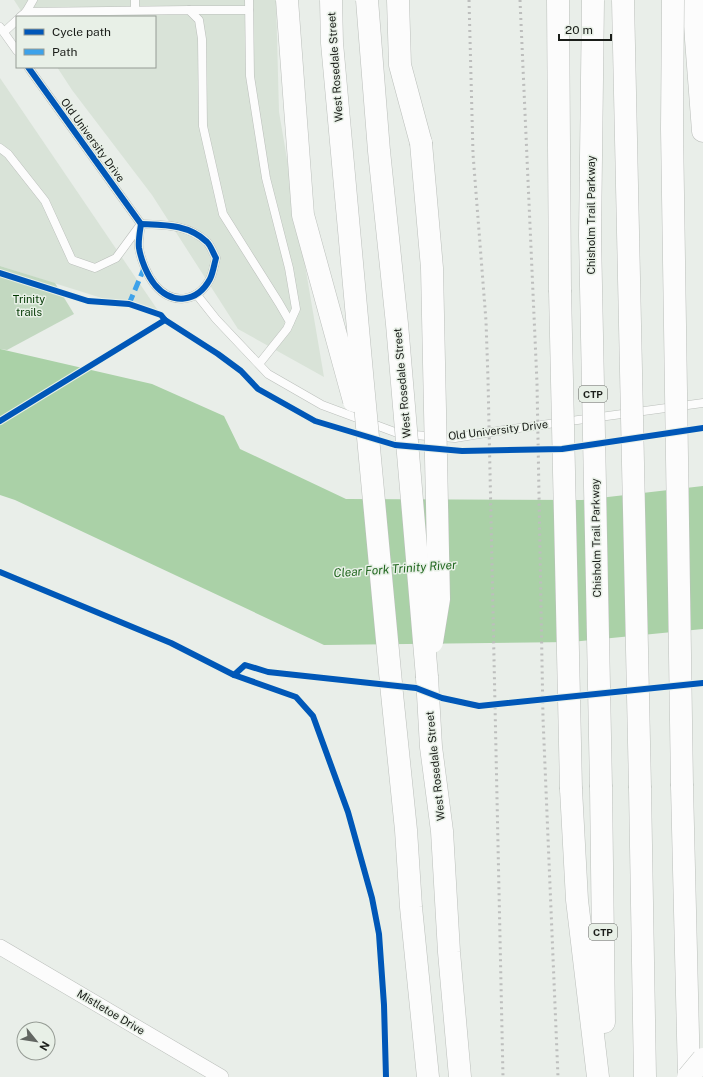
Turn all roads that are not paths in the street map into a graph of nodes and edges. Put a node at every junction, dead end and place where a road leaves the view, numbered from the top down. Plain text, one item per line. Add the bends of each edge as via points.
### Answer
1 (33, 0) edge
2 (135, 0) edge
3 (249, 0) edge
4 (287, 0) edge
5 (331, 0) edge
6 (367, 0) edge
7 (398, 0) edge
8 (558, 0) edge
9 (593, 0) edge
10 (623, 0) edge
11 (673, 0) edge
12 (693, 0) edge
13 (135, 10) junction
14 (189, 10) junction
15 (249, 10) junction
16 (23, 14) edge
17 (16, 21) edge
18 (2, 30) edge
19 (16, 50) edge
20 (29, 68) edge
21 (703, 131) edge
22 (0, 148) edge
23 (141, 224) junction
24 (197, 295) junction
25 (290, 322) junction
26 (259, 364) junction
27 (703, 404) edge
28 (368, 452) junction
29 (427, 677) junction
30 (0, 946) edge
31 (703, 1059) edge
32 (221, 1077) edge
33 (428, 1077) edge
34 (460, 1077) edge
35 (598, 1077) edge
36 (605, 1077) edge
37 (645, 1077) edge
38 (688, 1077) edge

1 - 16 lane
2 - 13 lane
3 - 15 lane
4 - 28 main road, bridge via 303,215
5 - 28 main road, West Rosedale Street, bridge via 332,43
6 - 29 main road, West Rosedale Street, bridge
7 - 29 main road, bridge via 400,65 421,143 432,268 439,599
8 - 35 main road, bridge via 560,290 571,789 577,900
9 - 36 main road, Chisholm Trail Parkway / CTP, bridge via 590,236
10 - 37 main road, bridge
11 - 38 main road, bridge via 672,129
12 - 21 main road
13 - 14 lane
13 - 16 lane
14 - 15 lane
14 - 25 lane via 199,20 202,39 203,126 223,214
15 - 25 lane via 250,76 266,178 289,268 296,309
17 - 18 lane
18 - 19 lane
20 - 23 lane, Old University Drive
22 - 23 lane via 8,154 45,201 72,260 95,268 116,258
23 - 24 lane via 139,247 144,266 155,284 166,295 176,298 187,299
23 - 24 lane via 174,226 191,231 208,242 216,258 210,279
24 - 26 lane, Old University Drive
25 - 26 lane
26 - 27 lane, Old University Drive via 268,374 322,405 400,434 455,438
28 - 33 main road, West Rosedale Street, bridge
29 - 34 main road, West Rosedale Street via 431,747 442,831
30 - 32 street, Mistletoe Drive
31 - 38 main road, bridge

